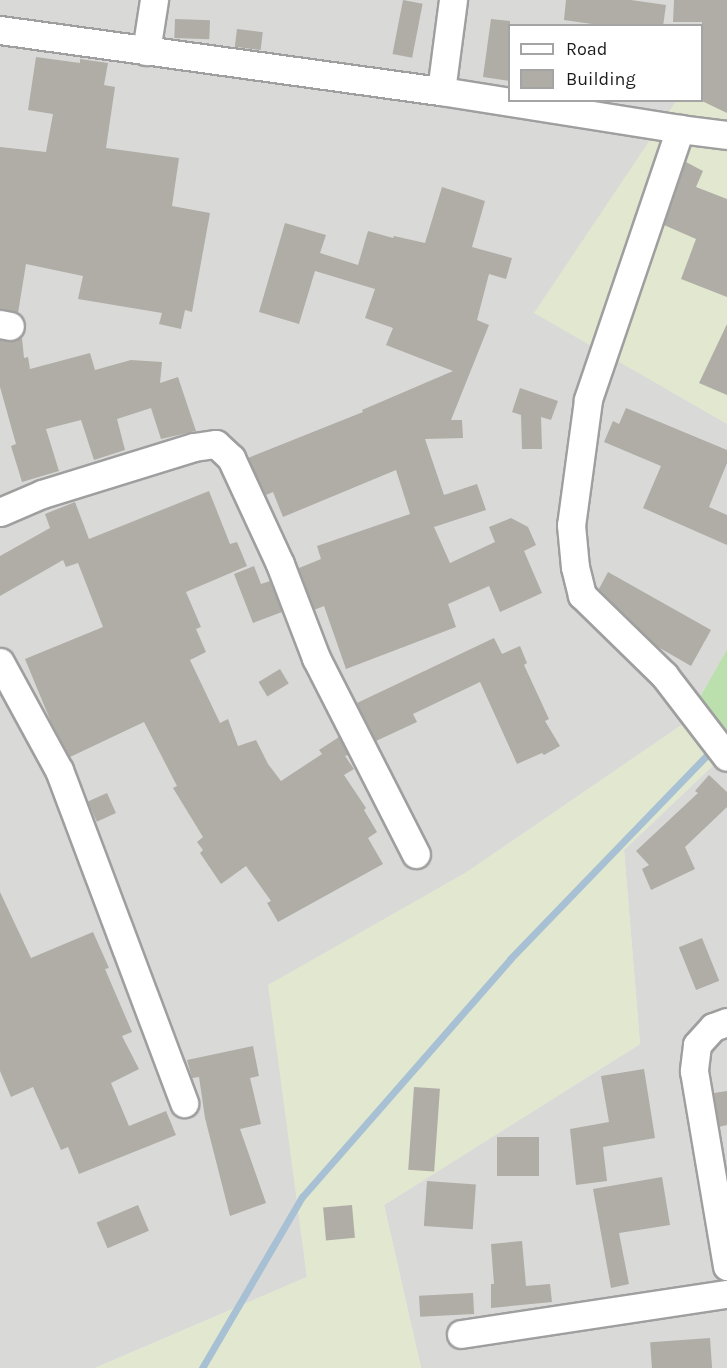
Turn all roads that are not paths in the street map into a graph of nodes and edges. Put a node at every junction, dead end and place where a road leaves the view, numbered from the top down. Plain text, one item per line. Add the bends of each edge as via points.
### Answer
1 (154, 0) edge
2 (453, 0) edge
3 (0, 30) edge
4 (146, 51) junction
5 (441, 91) junction
6 (508, 102) edge
7 (510, 102) edge
8 (680, 129) junction
9 (727, 135) edge
10 (0, 512) edge
11 (0, 662) edge
12 (727, 757) edge
13 (416, 854) dead end
14 (727, 1022) edge
15 (184, 1103) dead end
16 (727, 1266) edge
17 (727, 1294) edge
18 (461, 1334) dead end

1 - 4 street
2 - 5 street
3 - 4 street
4 - 5 street
5 - 6 street
7 - 8 street
8 - 9 street
8 - 12 street via 588,400 571,525 582,595 664,675
10 - 13 street via 53,491 194,447 216,444 231,458 280,564 316,658
11 - 15 street via 59,770
14 - 16 street via 713,1027 698,1045 694,1071
17 - 18 street

